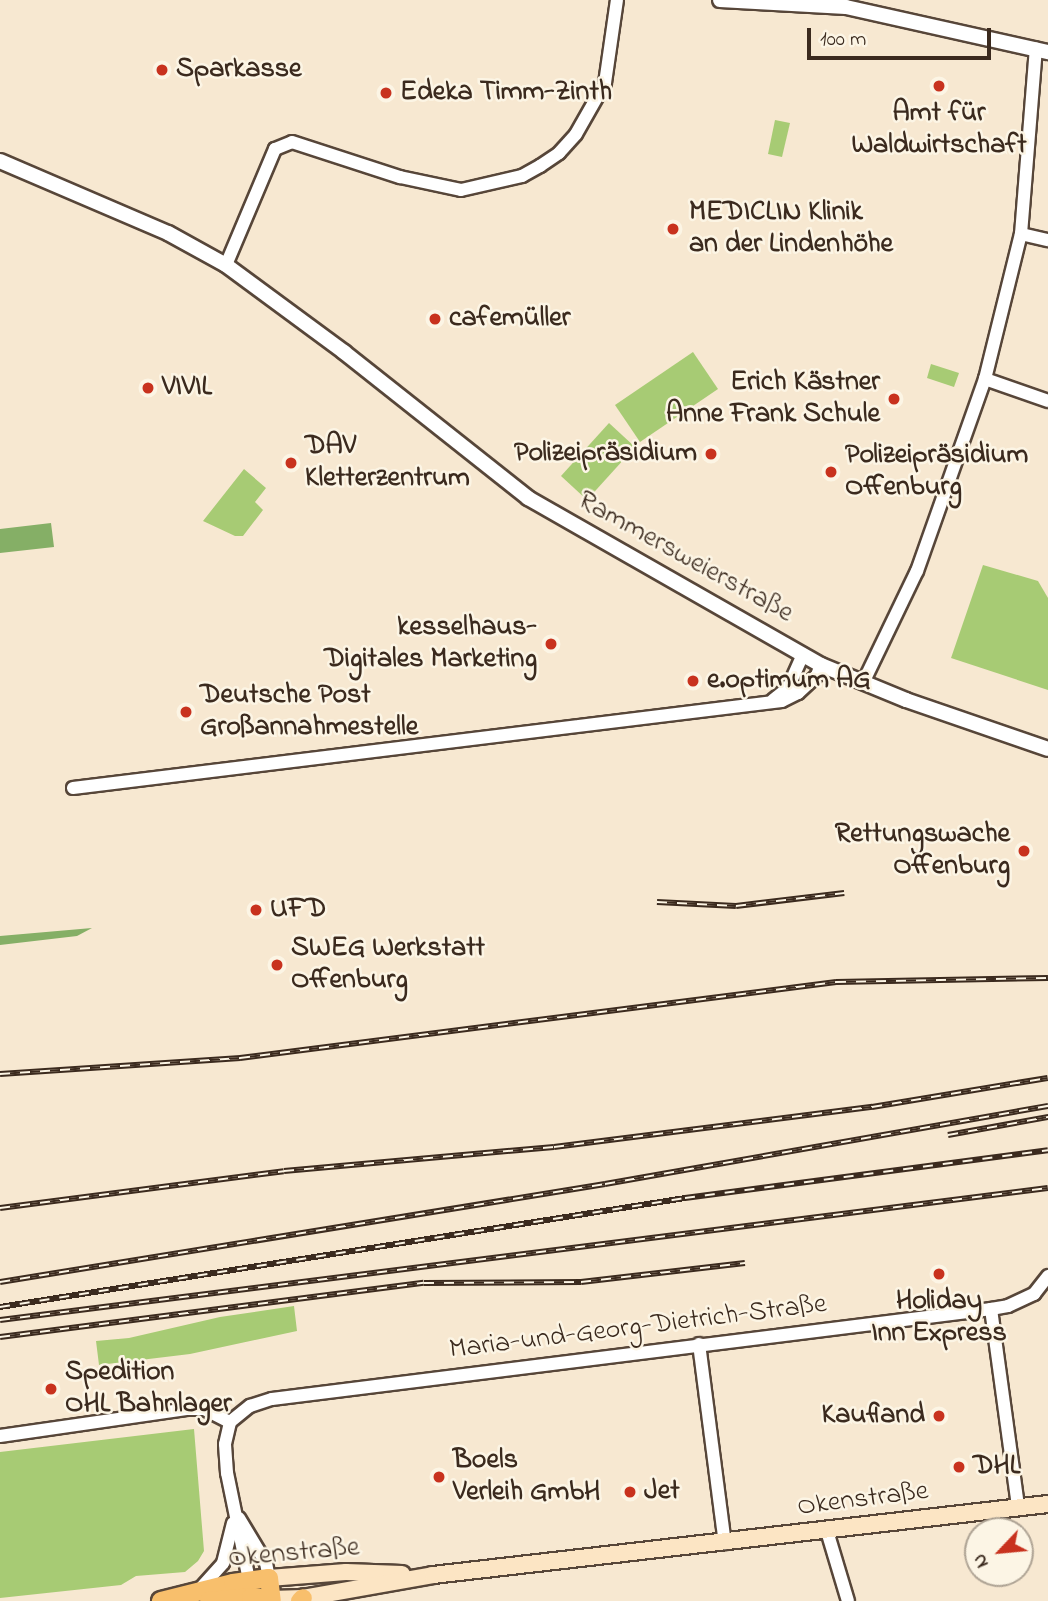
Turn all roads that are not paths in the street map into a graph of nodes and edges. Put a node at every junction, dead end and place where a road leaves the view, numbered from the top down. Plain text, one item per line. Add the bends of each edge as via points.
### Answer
1 (617, 0) edge
2 (720, 0) edge
3 (790, 1) edge
4 (1042, 51) edge
5 (2, 160) edge
6 (1021, 234) junction
7 (1048, 240) edge
8 (226, 265) junction
9 (985, 379) junction
10 (1048, 401) edge
11 (803, 654) junction
12 (821, 665) junction
13 (863, 683) junction
14 (770, 702) junction
15 (1048, 749) edge
16 (73, 788) dead end
17 (1048, 1276) edge
18 (991, 1309) junction
19 (699, 1344) junction
20 (230, 1422) junction
21 (0, 1436) edge
22 (1048, 1504) edge
23 (1018, 1507) junction
24 (234, 1508) junction
25 (827, 1531) junction
26 (725, 1543) junction
27 (433, 1575) junction
28 (269, 1578) junction
29 (251, 1593) edge
30 (204, 1596) edge
31 (302, 1599) edge
32 (271, 1600) edge
33 (161, 1601) edge
34 (848, 1601) edge

1 - 8 street via 605,83 576,134 540,166 522,176 461,190 400,177 292,142 275,149
2 - 3 street
3 - 4 street via 923,22
4 - 6 street
5 - 8 street, Rammersweierstraße via 168,233
6 - 7 street
6 - 9 street
8 - 11 street, Rammersweierstraße via 528,498
9 - 10 street
9 - 13 street via 917,571
11 - 12 street, Rammersweierstraße
11 - 14 street via 788,688
12 - 13 street, Rammersweierstraße
12 - 14 street via 798,692
13 - 15 street, Rammersweierstraße
14 - 16 street
17 - 18 street, Maria-und-Georg-Dietrich-Straße via 1034,1294
18 - 19 street, Maria-und-Georg-Dietrich-Straße
18 - 23 street
19 - 20 street, Maria-und-Georg-Dietrich-Straße via 272,1399 250,1406
19 - 26 street
20 - 21 street via 204,1409 188,1409
20 - 24 street via 226,1473
22 - 23 main road, Okenstraße
23 - 25 main road, Okenstraße
24 - 28 street via 266,1563
24 - 29 street
24 - 30 street via 227,1556
25 - 26 main road, Okenstraße
25 - 34 street
26 - 27 main road, Okenstraße
27 - 28 main road, Okenstraße via 346,1572
27 - 31 main road, Okenstraße
28 - 29 main road, Okenstraße
28 - 32 main road
29 - 30 main road, Okenstraße
29 - 32 main road, Okenstraße
30 - 33 main road, Okenstraße
31 - 32 main road, Okenstraße

